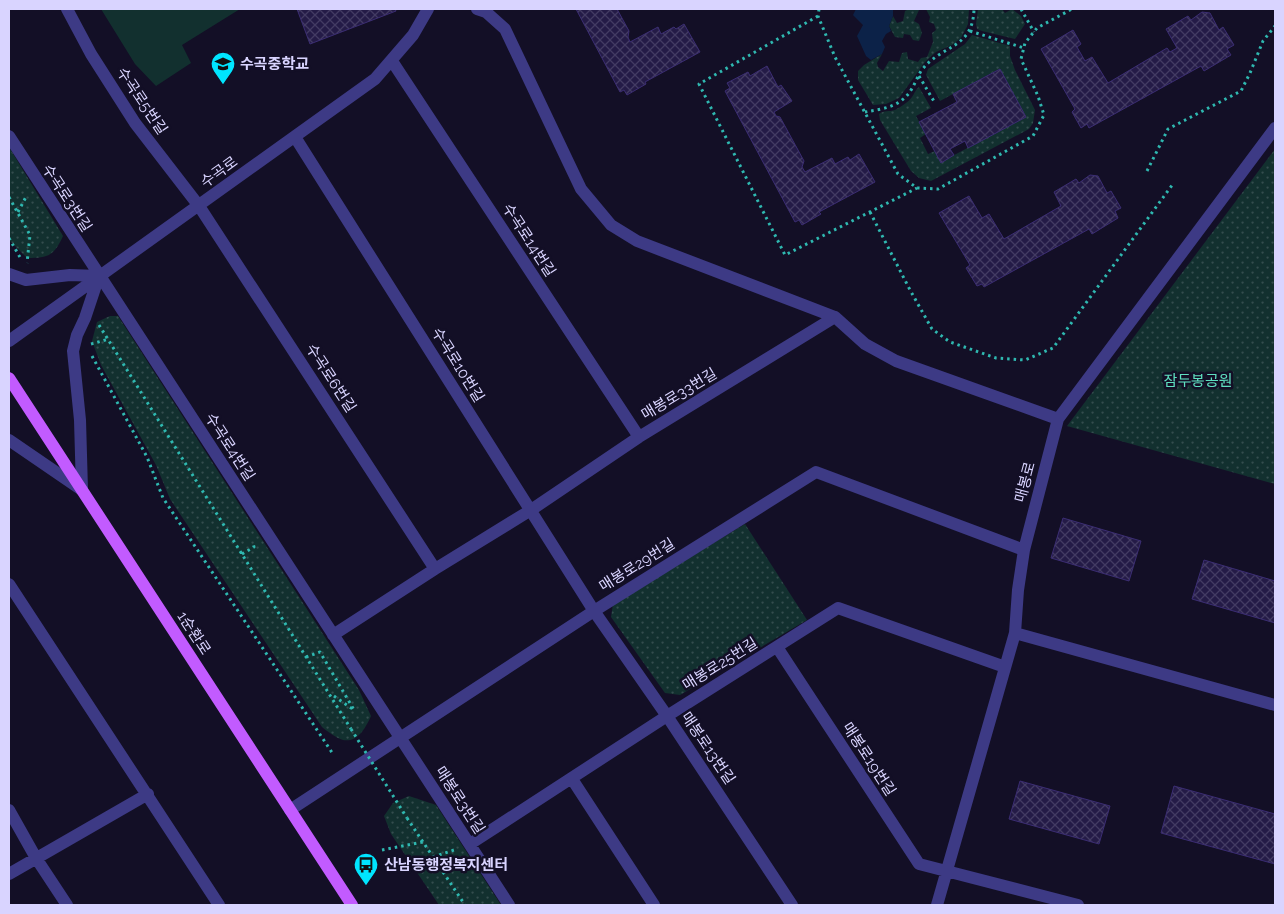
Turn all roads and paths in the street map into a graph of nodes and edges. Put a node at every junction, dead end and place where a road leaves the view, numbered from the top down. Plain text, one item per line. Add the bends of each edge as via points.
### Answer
1 (67, 9) edge
2 (428, 9) edge
3 (477, 9) edge
4 (819, 9) edge
5 (974, 9) edge
6 (1021, 9) edge
7 (1072, 9) edge
8 (818, 16) junction
9 (1275, 26) edge
10 (970, 31) junction
11 (1034, 32) junction
12 (1024, 48) junction
13 (392, 61) junction
14 (919, 76) junction
15 (935, 103) dead end
16 (865, 112) junction
17 (1275, 128) edge
18 (9, 136) edge
19 (295, 137) junction
20 (1147, 170) dead end
21 (1173, 184) dead end
22 (917, 188) junction
23 (9, 197) edge
24 (199, 206) junction
25 (870, 212) junction
26 (9, 238) edge
27 (9, 274) edge
28 (100, 276) junction
29 (835, 317) junction
30 (9, 341) edge
31 (86, 345) dead end
32 (91, 354) dead end
33 (9, 378) edge
34 (1058, 419) junction
35 (639, 437) junction
36 (9, 440) edge
37 (82, 490) junction
38 (531, 510) junction
39 (1024, 550) junction
40 (435, 568) junction
41 (9, 584) edge
42 (594, 611) junction
43 (1015, 633) junction
44 (333, 635) junction
45 (777, 647) junction
46 (306, 657) junction
47 (1006, 667) junction
48 (328, 692) junction
49 (1275, 705) edge
50 (667, 716) junction
51 (400, 737) junction
52 (333, 754) dead end
53 (572, 779) junction
54 (148, 794) junction
55 (9, 810) edge
56 (290, 810) junction
57 (423, 842) junction
58 (470, 844) junction
59 (382, 850) dead end
60 (36, 858) junction
61 (946, 871) junction
62 (9, 874) edge
63 (67, 905) edge
64 (219, 905) edge
65 (352, 905) edge
66 (465, 905) edge
67 (509, 905) edge
68 (654, 905) edge
69 (792, 905) edge
70 (937, 905) edge
71 (1078, 905) edge

1 - 24 street, 수곡로5번길 via 91,54 135,122
2 - 13 street, 수곡로
3 - 29 street via 486,12 505,29 581,188 611,225 638,241
4 - 8 path
5 - 10 path
6 - 11 path
7 - 11 path
8 - 16 path via 835,57
8 - 25 path via 698,84 786,255
9 - 20 path via 1263,41 1241,91 1168,129
10 - 12 path
10 - 14 path via 956,46 933,59
11 - 12 path
12 - 22 path via 1021,59 1044,114 1033,136 938,189
13 - 19 street, 수곡로 via 375,79
13 - 35 street, 수곡로14번길
14 - 15 path
14 - 16 path via 901,102
16 - 22 path via 898,174
17 - 34 street, 매봉로
18 - 28 street, 수곡로3번길
19 - 24 street, 수곡로
19 - 38 street, 수곡로10번길
21 - 25 path via 1052,348 1025,360 996,358 950,342 932,329
22 - 25 path
23 - 26 path via 30,235 25,265
24 - 28 street, 수곡로
24 - 40 street, 수곡로6번길
27 - 28 street via 26,280 70,275
28 - 30 street, 수곡로
28 - 37 street via 73,351 80,420
28 - 44 street, 수곡로4번길
29 - 34 street via 865,344 896,361
29 - 35 street, 매봉로33번길
31 - 46 path via 109,340
32 - 52 path via 147,457 163,498
33 - 37 main road, 1순환로
34 - 39 street, 매봉로
35 - 38 street, 매봉로33번길
36 - 37 street
37 - 56 main road, 1순환로
38 - 40 street, 매봉로33번길
38 - 42 street, 수곡로10번길
39 - 42 street, 매봉로29번길 via 816,472
39 - 43 street, 매봉로
40 - 44 street, 매봉로33번길
41 - 54 street
42 - 50 street, 매봉로13번길
42 - 51 street, 매봉로29번길
43 - 47 street, 매봉로
43 - 49 street
44 - 51 street, 수곡로4번길
45 - 47 street, 매봉로25번길 via 838,608
45 - 50 street, 매봉로25번길
45 - 61 street, 매봉로19번길 via 919,864
46 - 48 path
46 - 48 path via 320,652 354,710
47 - 61 street, 매봉로
48 - 57 path, bridge
50 - 53 street, 매봉로25번길
50 - 69 street, 매봉로13번길
51 - 56 street, 매봉로29번길
51 - 58 street, 매봉로3번길
53 - 58 street, 매봉로25번길
53 - 68 street
54 - 60 street
54 - 64 street
55 - 60 street
56 - 65 main road, 1순환로
57 - 59 path
57 - 66 path
58 - 67 street, 매봉로3번길
60 - 62 street
60 - 63 street
61 - 70 street, 매봉로
61 - 71 street, 매봉로19번길

